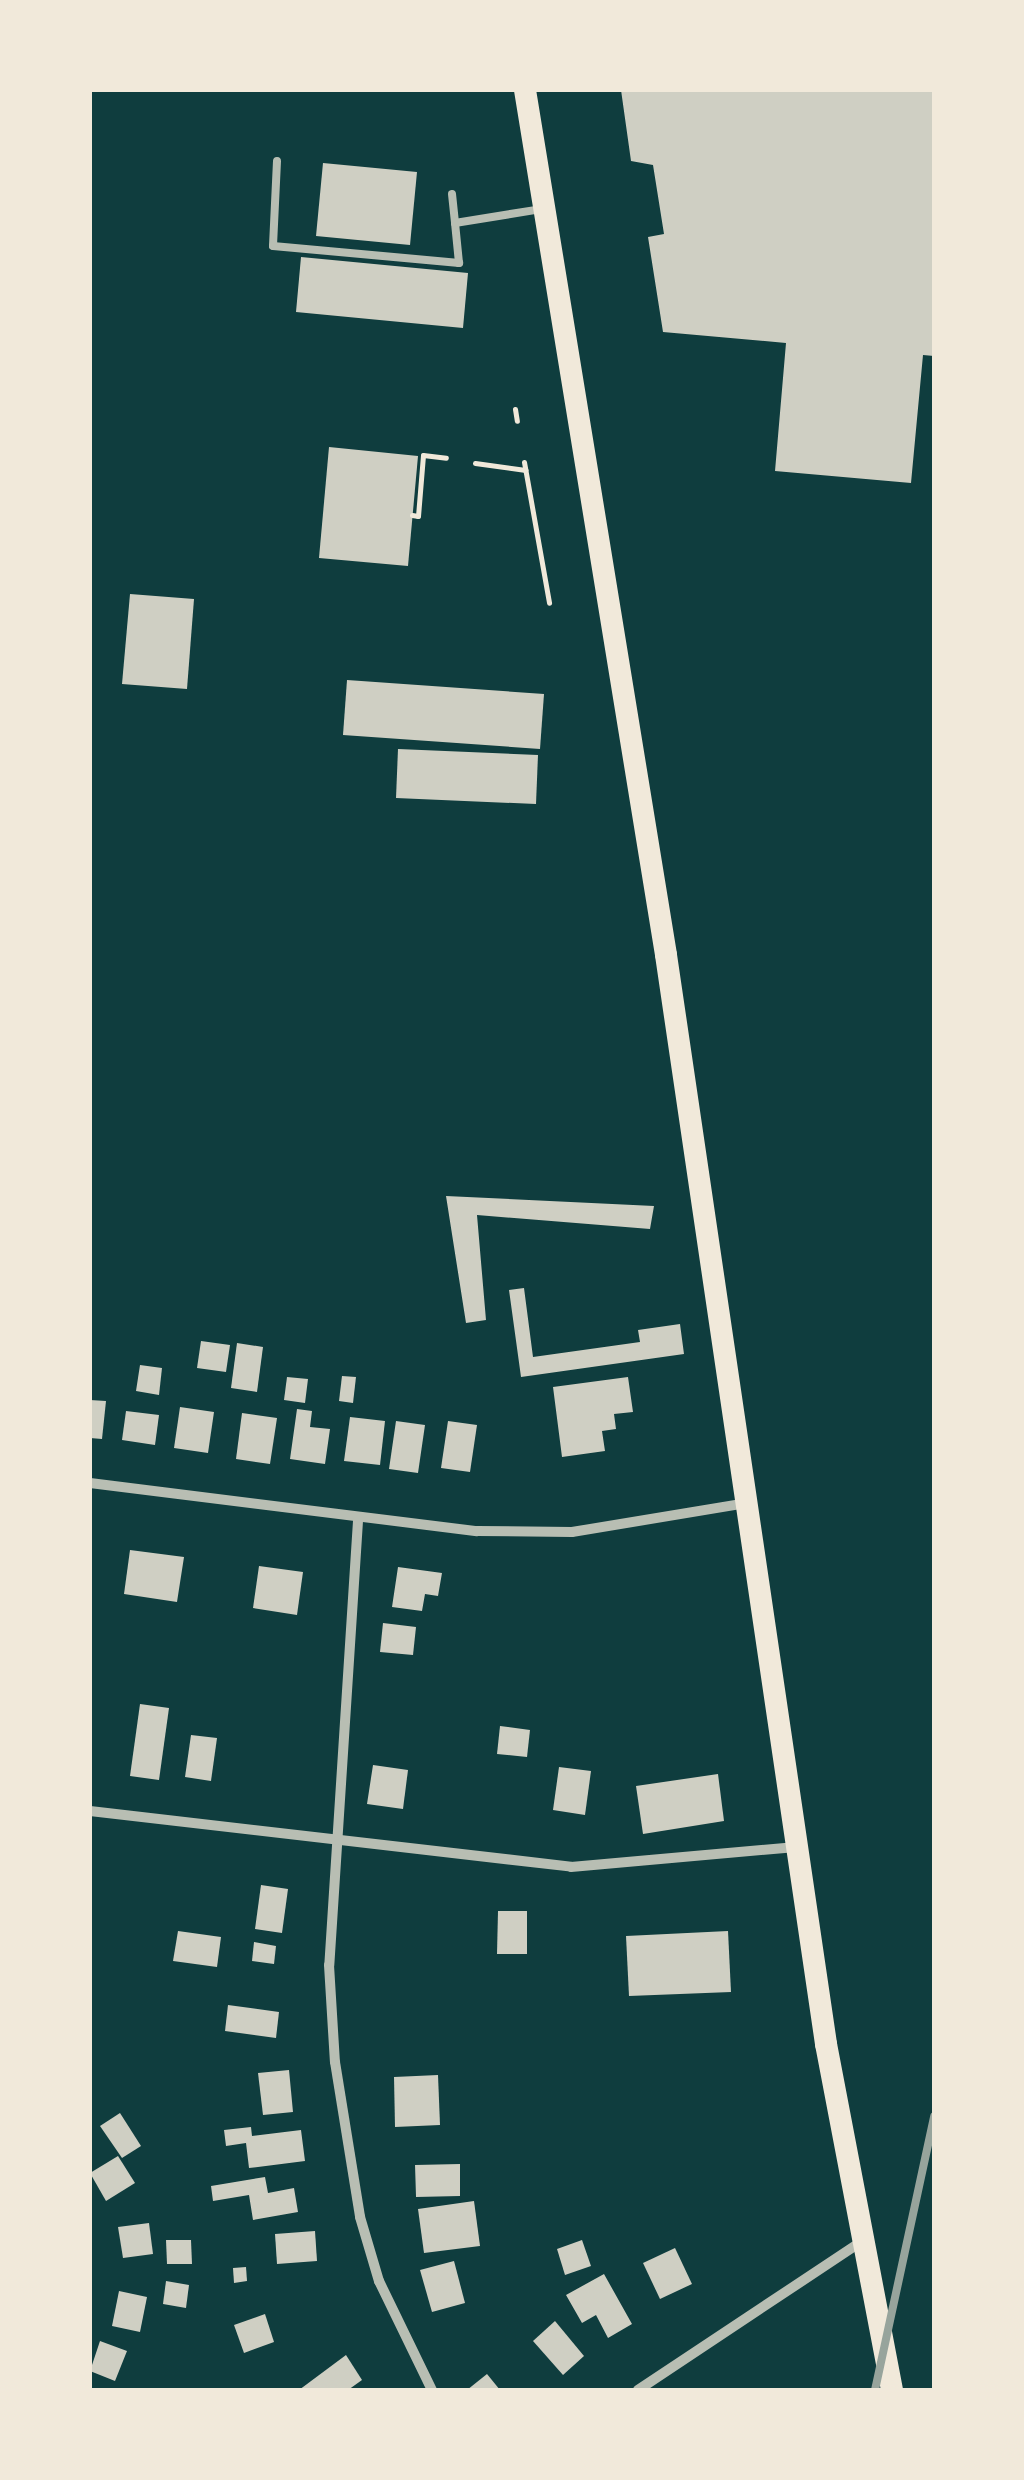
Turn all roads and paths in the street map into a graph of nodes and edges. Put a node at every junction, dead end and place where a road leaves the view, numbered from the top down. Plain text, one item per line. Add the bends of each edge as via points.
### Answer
1 (526, 90) edge
2 (277, 161) dead end
3 (452, 194) dead end
4 (545, 208) junction
5 (455, 222) junction
6 (515, 409) dead end
7 (518, 421) dead end
8 (446, 458) dead end
9 (524, 462) dead end
10 (475, 463) dead end
11 (526, 470) junction
12 (412, 515) dead end
13 (549, 604) dead end
14 (90, 1483) edge
15 (748, 1502) junction
16 (358, 1520) junction
17 (90, 1811) edge
18 (336, 1843) junction
19 (797, 1847) junction
20 (864, 2240) junction
21 (432, 2390) edge
22 (638, 2390) edge
23 (892, 2390) edge

1 - 4 main road
2 - 5 lane via 272,246 460,263
3 - 5 lane
4 - 5 lane
4 - 15 main road
6 - 7 path
8 - 12 path via 423,455 418,516
9 - 11 path
10 - 11 path
11 - 13 path
14 - 16 street
15 - 16 street via 572,1532
15 - 19 main road
16 - 18 street
17 - 18 street
18 - 19 street via 571,1867
18 - 21 street via 329,1965 350,2160 379,2281
19 - 20 main road
20 - 22 street
20 - 23 main road

